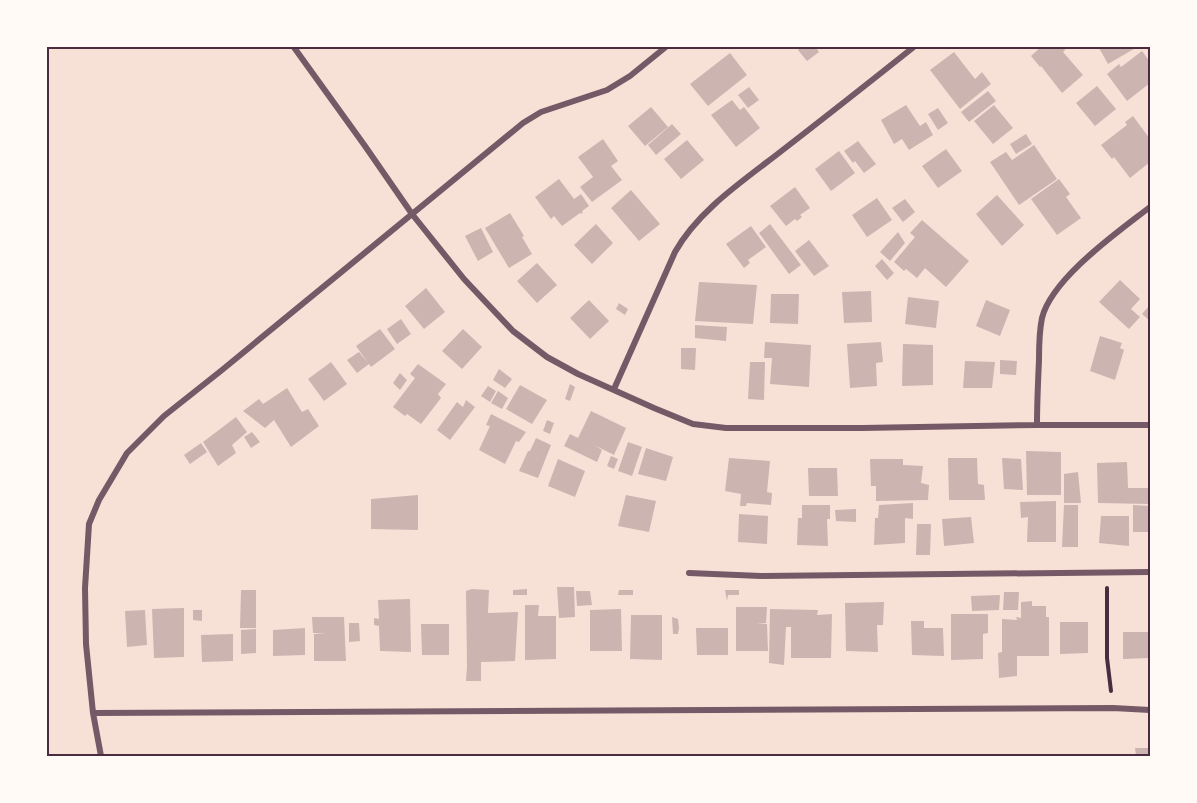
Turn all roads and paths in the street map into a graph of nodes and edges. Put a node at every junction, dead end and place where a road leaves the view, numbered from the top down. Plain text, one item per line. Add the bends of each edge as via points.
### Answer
1 (293, 46) edge
2 (667, 46) edge
3 (915, 46) edge
4 (1150, 207) edge
5 (412, 214) junction
6 (614, 389) junction
7 (1036, 425) junction
8 (1150, 425) edge
9 (1107, 572) junction
10 (1150, 572) edge
11 (689, 573) dead end
12 (1113, 708) junction
13 (1150, 710) edge
14 (93, 713) junction
15 (101, 756) edge

1 - 5 street
2 - 5 street via 607,90 541,112 523,123
3 - 6 street via 693,225 675,252
4 - 7 street via 1068,276 1052,297 1042,317
5 - 6 street via 464,279 513,331 547,357
5 - 14 street via 164,416 127,453 89,524 86,644
6 - 7 street via 693,424 726,428
7 - 8 street
9 - 10 street
9 - 11 street via 761,576
9 - 12 path via 1107,658
12 - 13 street
12 - 14 street
14 - 15 street

